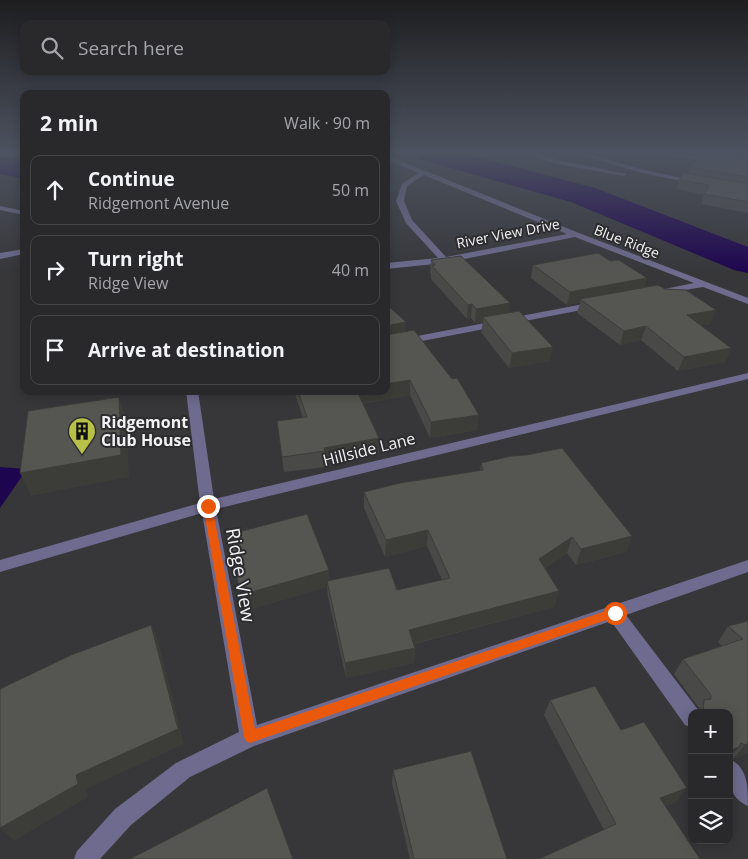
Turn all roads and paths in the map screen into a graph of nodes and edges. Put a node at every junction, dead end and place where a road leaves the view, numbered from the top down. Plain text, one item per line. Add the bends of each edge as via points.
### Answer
1 (402, 193) edge
2 (472, 193) edge
3 (0, 208) edge
4 (20, 212) edge
5 (576, 235) junction
6 (20, 252) edge
7 (0, 256) edge
8 (444, 260) junction
9 (390, 266) edge
10 (704, 284) junction
11 (646, 295) edge
12 (748, 301) edge
13 (608, 302) edge
14 (390, 344) edge
15 (748, 376) edge
16 (193, 395) edge
17 (208, 506) junction
18 (0, 566) edge
19 (748, 566) edge
20 (615, 613) junction
21 (688, 713) edge
22 (250, 737) junction
23 (733, 774) edge
24 (748, 795) edge
25 (85, 859) edge

1 - 8 street via 400,201 409,221
2 - 5 street, Blue Ridge
3 - 4 street
5 - 8 street, River View Drive
5 - 10 street, Blue Ridge
6 - 7 street
8 - 9 street, River View Drive
10 - 11 street
10 - 12 street, Blue Ridge
13 - 14 street
15 - 17 street, Hillside Lane
16 - 17 street, Ridge View
17 - 18 street, Hillside Lane
17 - 22 street, Ridge View
19 - 20 street
20 - 21 street
20 - 22 street
22 - 25 street via 183,770 123,817
23 - 24 street

